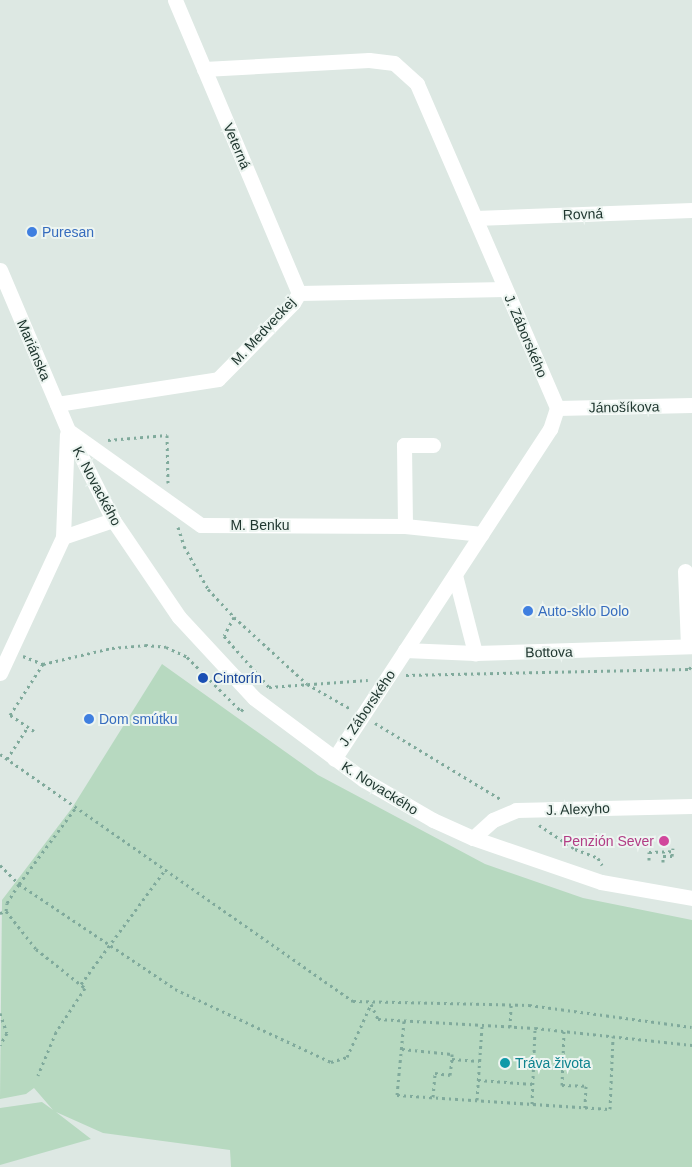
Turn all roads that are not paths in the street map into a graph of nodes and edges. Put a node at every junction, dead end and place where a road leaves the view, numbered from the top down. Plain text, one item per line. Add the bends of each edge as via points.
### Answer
1 (175, 0) edge
2 (204, 69) junction
3 (692, 210) edge
4 (475, 218) junction
5 (0, 270) edge
6 (506, 289) junction
7 (299, 293) junction
8 (57, 404) junction
9 (692, 405) edge
10 (557, 408) junction
11 (68, 430) junction
12 (433, 445) dead end
13 (113, 520) junction
14 (405, 526) junction
15 (482, 534) junction
16 (63, 538) junction
17 (686, 571) dead end
18 (455, 575) junction
19 (690, 646) edge
20 (406, 650) junction
21 (475, 653) junction
22 (0, 673) edge
23 (334, 759) junction
24 (692, 806) edge
25 (473, 838) junction
26 (692, 898) edge

1 - 2 street, Veterná
2 - 4 street, J. Záborského via 369,60 394,63 417,84
2 - 7 street, Veterná
3 - 4 street, Rovná
4 - 6 street, J. Záborského
5 - 8 street, Mariánska
6 - 7 street, M. Medveckej
6 - 10 street, J. Záborského
7 - 8 street, M. Medveckej via 218,379
8 - 11 street, Mariánska
9 - 10 street, Jánošíkova
10 - 15 street, J. Záborského via 550,429
11 - 13 street, K. Novackého
11 - 14 street, M. Benku via 201,525
11 - 16 street
12 - 14 street via 404,446
13 - 16 street
13 - 23 street, K. Novackého via 179,617 254,698
14 - 15 street, M. Benku
15 - 18 street, J. Záborského
16 - 22 street
17 - 19 street
18 - 20 street, J. Záborského
18 - 21 street
19 - 21 street, Bottova
20 - 21 street, Bottova
20 - 23 street, J. Záborského
23 - 25 street, K. Novackého via 433,820
24 - 25 street, J. Alexyho via 516,810 493,820
25 - 26 street, K. Novackého via 601,882

